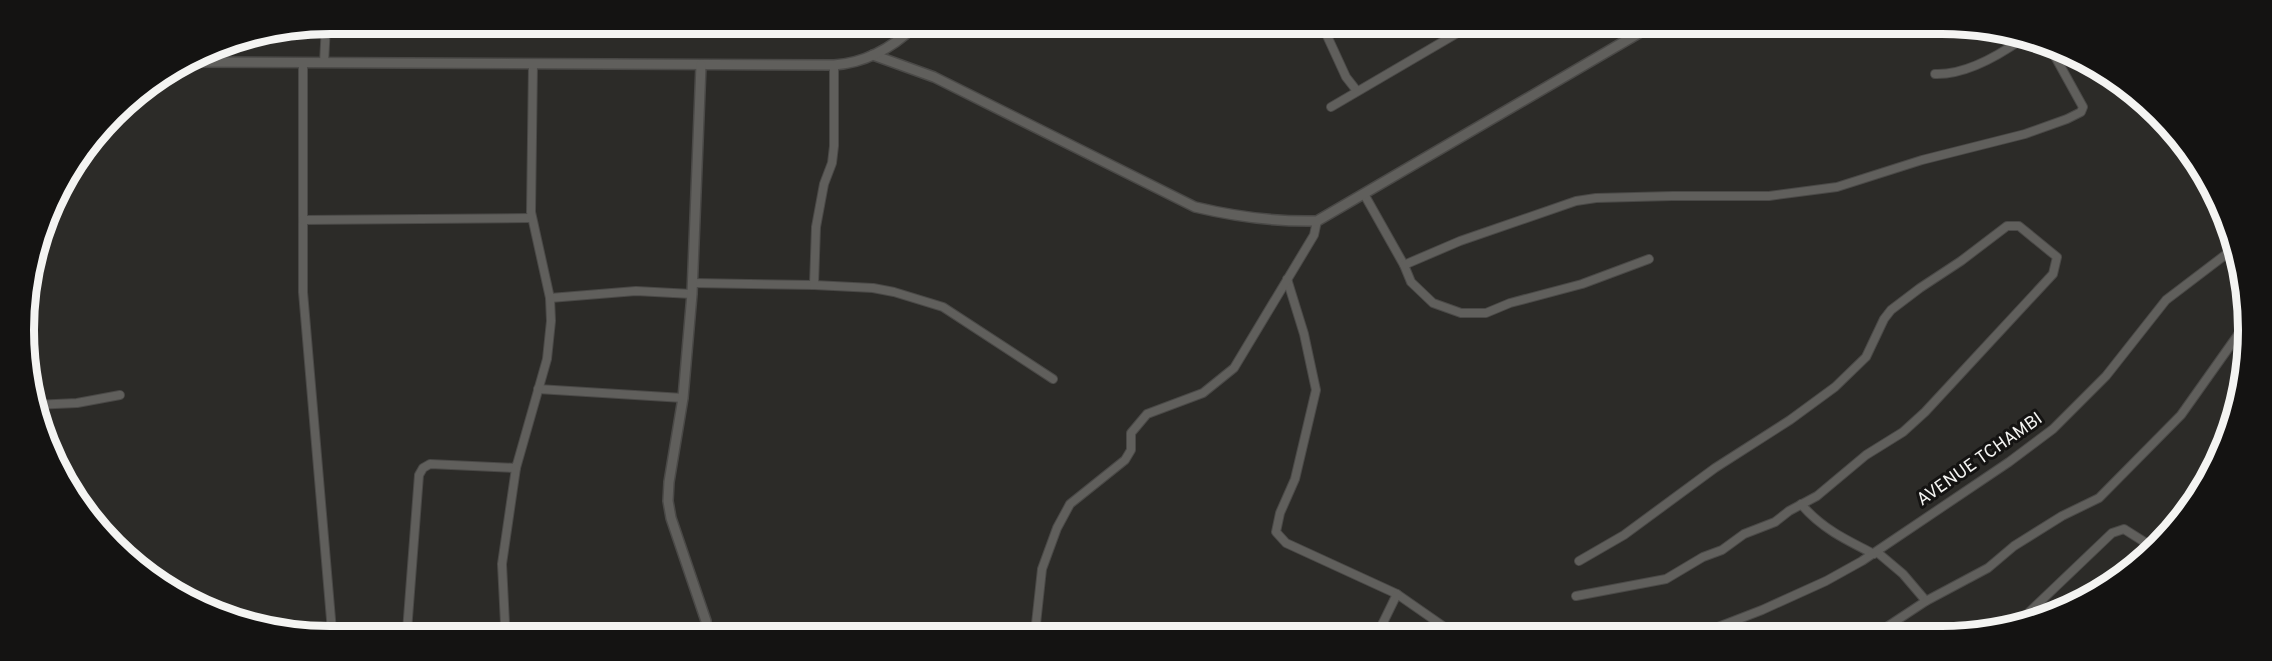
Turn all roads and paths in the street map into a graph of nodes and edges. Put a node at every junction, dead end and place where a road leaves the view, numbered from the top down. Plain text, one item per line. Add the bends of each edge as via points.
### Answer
1 (326, 34) edge
2 (907, 34) edge
3 (1326, 34) edge
4 (1456, 34) edge
5 (1637, 34) edge
6 (2015, 44) edge
7 (873, 55) junction
8 (2055, 57) edge
9 (206, 62) edge
10 (303, 63) junction
11 (324, 63) junction
12 (533, 64) junction
13 (701, 64) junction
14 (834, 65) junction
15 (1935, 74) dead end
16 (1357, 91) junction
17 (1331, 107) dead end
18 (1364, 194) junction
19 (531, 218) dead end
20 (303, 220) junction
21 (1317, 221) junction
22 (2227, 254) edge
23 (1650, 259) dead end
24 (1404, 265) junction
25 (1287, 279) junction
26 (693, 283) junction
27 (814, 285) junction
28 (692, 294) junction
29 (550, 298) junction
30 (2238, 335) edge
31 (1053, 379) dead end
32 (538, 389) junction
33 (120, 395) dead end
34 (683, 398) junction
35 (44, 405) edge
36 (516, 468) junction
37 (1801, 504) junction
38 (2147, 544) edge
39 (1876, 553) junction
40 (1579, 561) dead end
41 (1397, 594) junction
42 (1576, 596) dead end
43 (1926, 601) junction
44 (2028, 613) edge
45 (332, 626) edge
46 (407, 626) edge
47 (505, 626) edge
48 (706, 626) edge
49 (1036, 626) edge
50 (1381, 626) edge
51 (1443, 626) edge
52 (1721, 626) edge
53 (1888, 626) edge

1 - 11 street
2 - 7 street
3 - 16 street via 1346,77
4 - 16 street
5 - 18 street
6 - 15 street via 1976,66
7 - 14 street via 862,61
7 - 21 street via 934,76 1195,207 1237,217
8 - 24 street via 2083,107 2067,119 2035,130 1837,187 1734,197 1585,199 1460,241
9 - 10 street
10 - 11 street
10 - 20 street
11 - 12 street
12 - 13 street
12 - 29 street via 531,212
13 - 14 street
13 - 26 street
14 - 27 street via 834,146 816,228
16 - 17 street
18 - 21 street
18 - 24 street
19 - 20 street
20 - 45 street via 303,292
21 - 25 street via 1314,235
22 - 39 street, AVENUE TCHAMBI via 2166,300 2106,376 2053,429
23 - 24 street via 1486,313 1461,313 1433,303 1411,282
25 - 41 street via 1316,390 1295,479 1276,532 1286,543
25 - 49 street via 1231,372 1203,393 1148,412 1131,433 1131,450 1125,460 1070,504 1043,563
26 - 27 street
26 - 28 street
27 - 31 street via 884,290 943,307
28 - 29 street via 636,291
28 - 34 street
29 - 32 street via 552,321 547,359
30 - 43 street via 2181,415 2099,498 2062,516 2014,546 1988,568
32 - 34 street
32 - 36 street
33 - 35 street via 77,404
34 - 48 street via 668,501 670,518
36 - 46 street via 430,464 423,468 419,475
36 - 47 street via 502,564
37 - 39 street via 1828,530
37 - 40 street via 1817,496 1925,412 2053,274 2057,257 2019,226 2007,226 1891,310 1866,357 1835,387 1714,468 1624,535
37 - 42 street via 1775,522 1744,534 1666,579
38 - 44 street via 2124,529 2112,533
39 - 43 street via 1903,574
39 - 52 street, AVENUE TCHAMBI via 1826,581
41 - 50 street
41 - 51 street
43 - 53 street

